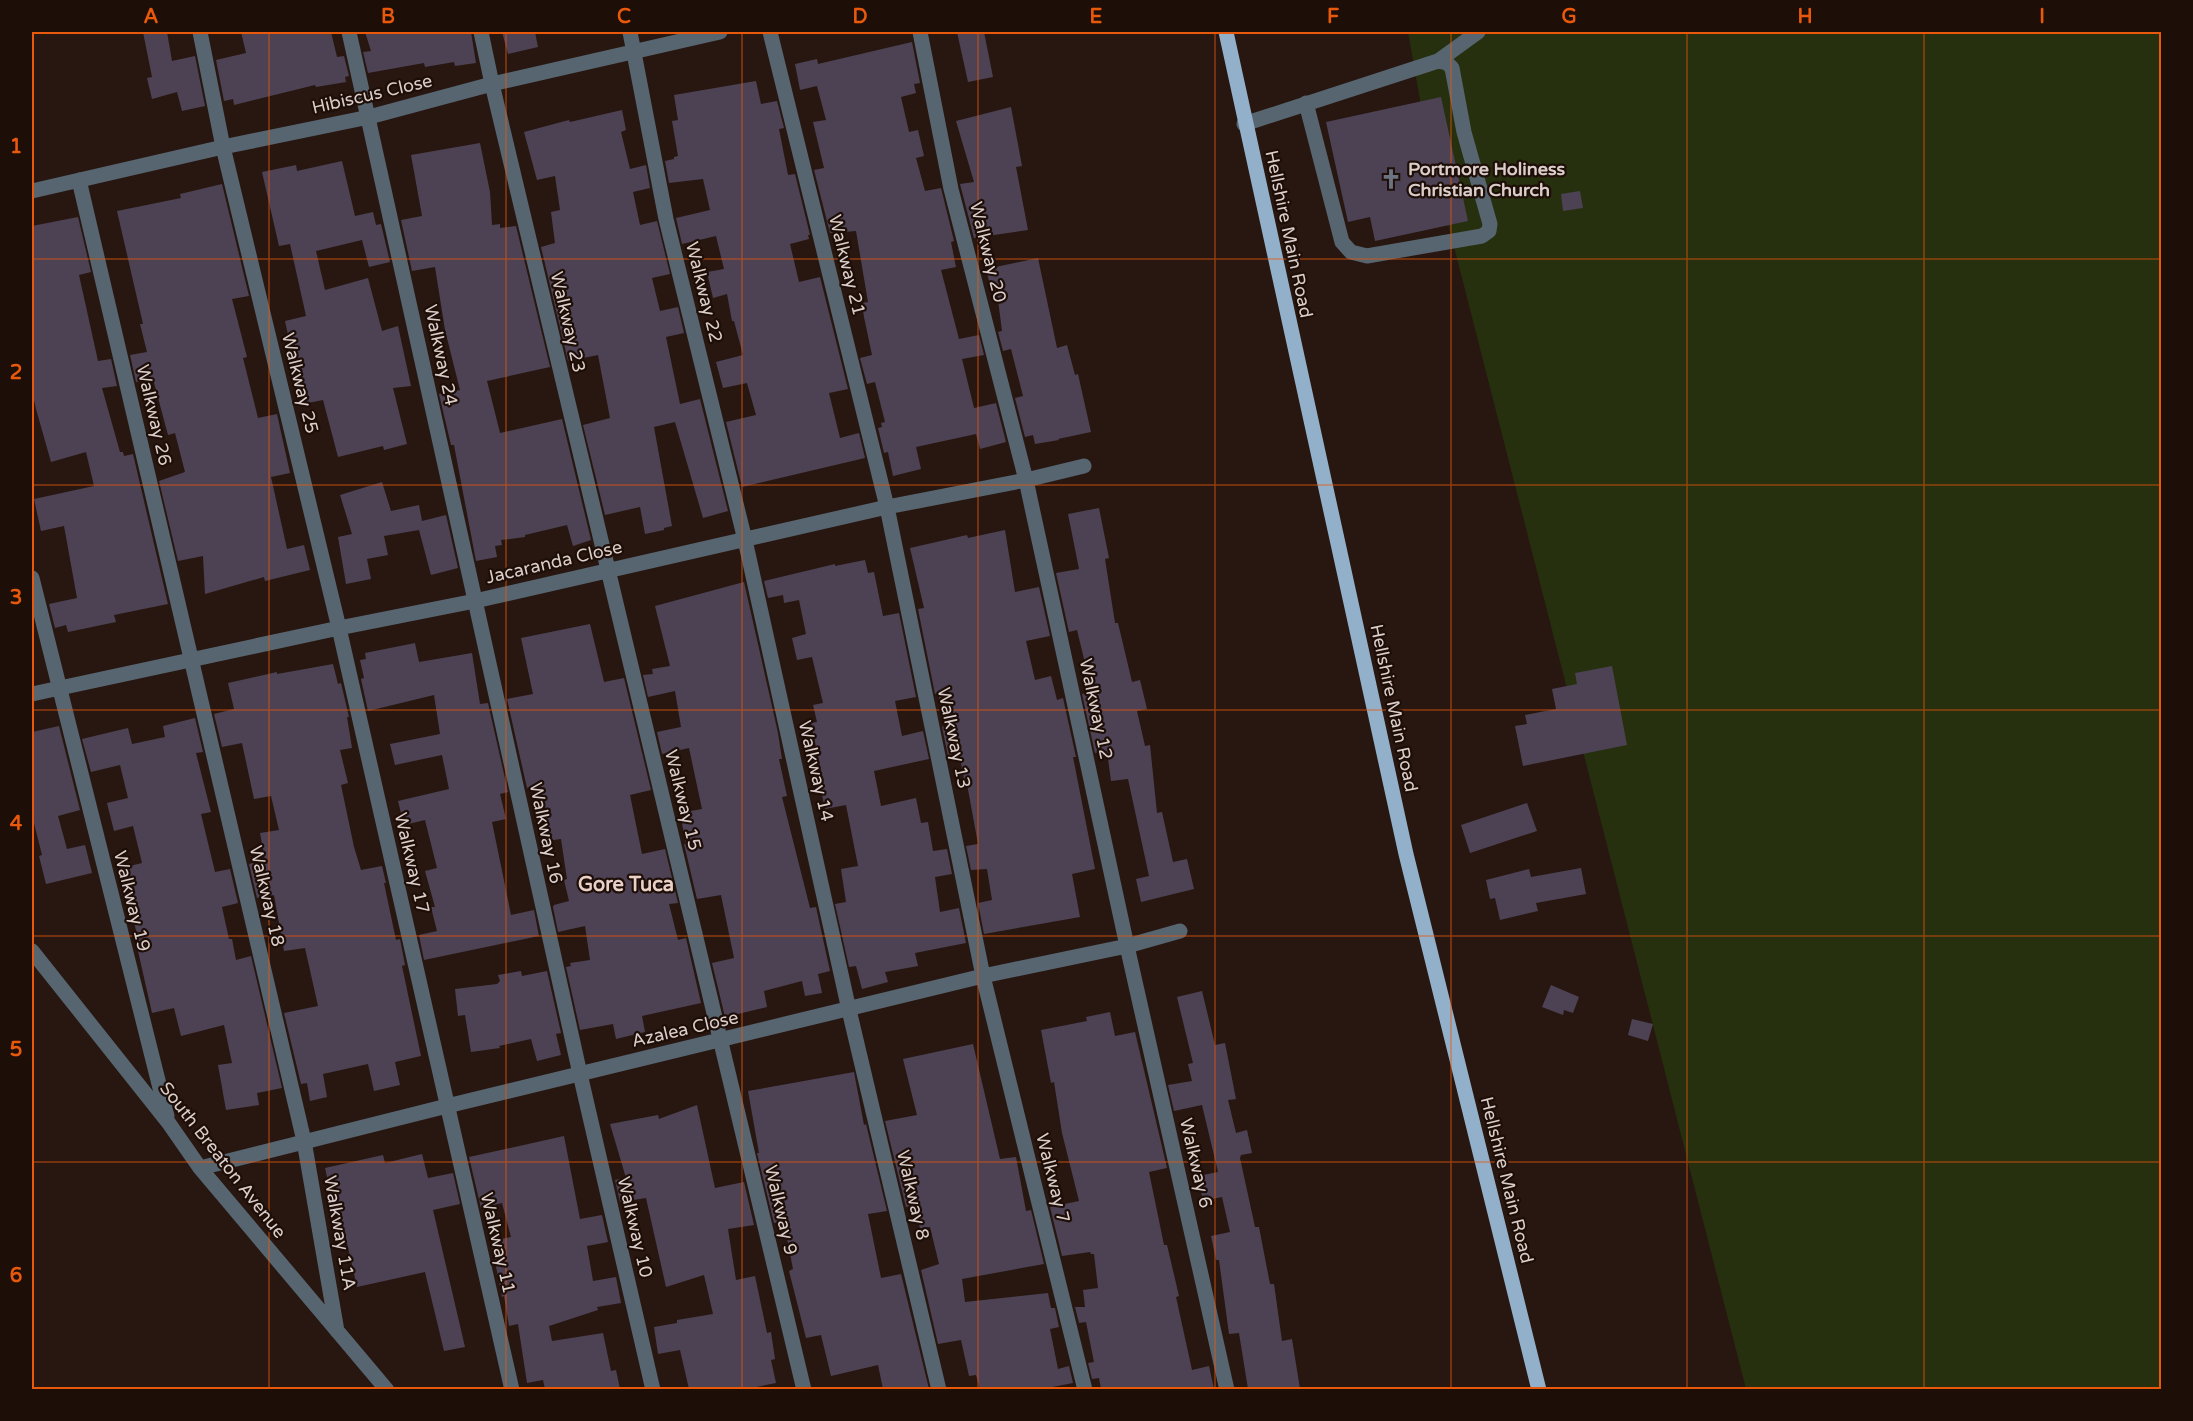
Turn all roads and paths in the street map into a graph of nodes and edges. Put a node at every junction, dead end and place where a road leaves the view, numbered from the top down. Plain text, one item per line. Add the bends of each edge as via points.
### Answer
1 (200, 32) edge
2 (349, 32) edge
3 (481, 32) edge
4 (630, 32) edge
5 (720, 32) edge
6 (770, 32) edge
7 (920, 32) edge
8 (1226, 32) edge
9 (1478, 32) edge
10 (634, 52) junction
11 (1438, 61) junction
12 (492, 84) junction
13 (1306, 103) junction
14 (369, 117) junction
15 (1244, 124) junction
16 (223, 147) junction
17 (78, 180) junction
18 (32, 191) edge
19 (1084, 466) dead end
20 (1026, 480) junction
21 (887, 507) junction
22 (745, 540) junction
23 (607, 570) junction
24 (32, 578) edge
25 (475, 601) junction
26 (339, 628) junction
27 (192, 659) junction
28 (58, 688) junction
29 (32, 694) edge
30 (1180, 931) dead end
31 (1127, 946) junction
32 (32, 951) edge
33 (983, 976) junction
34 (849, 1010) junction
35 (721, 1040) junction
36 (580, 1074) junction
37 (447, 1106) junction
38 (168, 1122) junction
39 (304, 1141) junction
40 (200, 1168) junction
41 (337, 1331) junction
42 (387, 1389) edge
43 (512, 1389) edge
44 (653, 1389) edge
45 (804, 1389) edge
46 (939, 1389) edge
47 (1085, 1389) edge
48 (1227, 1389) edge
49 (1539, 1389) edge

1 - 16 street, Walkway 25
2 - 14 street, Walkway 24
3 - 12 street, Walkway 23
4 - 10 street, Walkway 22
5 - 10 street, Hibiscus Close
6 - 21 street, Walkway 21
7 - 20 street, Walkway 20 via 951,189
8 - 15 main road, Hellshire Main Road
9 - 11 street
10 - 12 street, Hibiscus Close
10 - 22 street, Walkway 22 via 666,219
11 - 13 street
11 - 13 street via 1452,68 1464,132 1490,224 1489,231 1482,236 1367,256 1351,252 1342,242
12 - 14 street, Hibiscus Close
12 - 23 street, Walkway 23
13 - 15 street
14 - 16 street, Hibiscus Close
14 - 25 street, Walkway 24
15 - 49 main road, Hellshire Main Road via 1406,854
16 - 17 street, Hibiscus Close
16 - 26 street, Walkway 25
17 - 18 street, Hibiscus Close
17 - 27 street, Walkway 26
19 - 20 street, Jacaranda Close
20 - 21 street, Jacaranda Close
20 - 31 street, Walkway 12
21 - 22 street, Jacaranda Close
21 - 33 street, Walkway 13
22 - 23 street, Jacaranda Close
22 - 34 street, Walkway 14
23 - 25 street, Jacaranda Close
23 - 35 street, Walkway 15
24 - 28 street, Walkway 19
25 - 26 street, Jacaranda Close
25 - 36 street, Walkway 16
26 - 27 street, Jacaranda Close
26 - 37 street, Walkway 17
27 - 28 street, Jacaranda Close
27 - 39 street, Walkway 18
28 - 29 street, Jacaranda Close
28 - 38 street, Walkway 19
30 - 31 street, Azalea Close
31 - 33 street, Azalea Close
31 - 48 street, Walkway 6
32 - 38 street, South Breaton Avenue
33 - 34 street, Azalea Close
33 - 47 street, Walkway 7
34 - 35 street, Azalea Close
34 - 46 street, Walkway 8
35 - 36 street, Azalea Close
35 - 45 street, Walkway 9
36 - 37 street, Azalea Close
36 - 44 street, Walkway 10
37 - 39 street, Azalea Close
37 - 43 street, Walkway 11
38 - 40 street, South Breaton Avenue
39 - 40 street, Azalea Close
39 - 41 street, Walkway 11A
40 - 41 street, South Breaton Avenue
41 - 42 street, South Breaton Avenue

